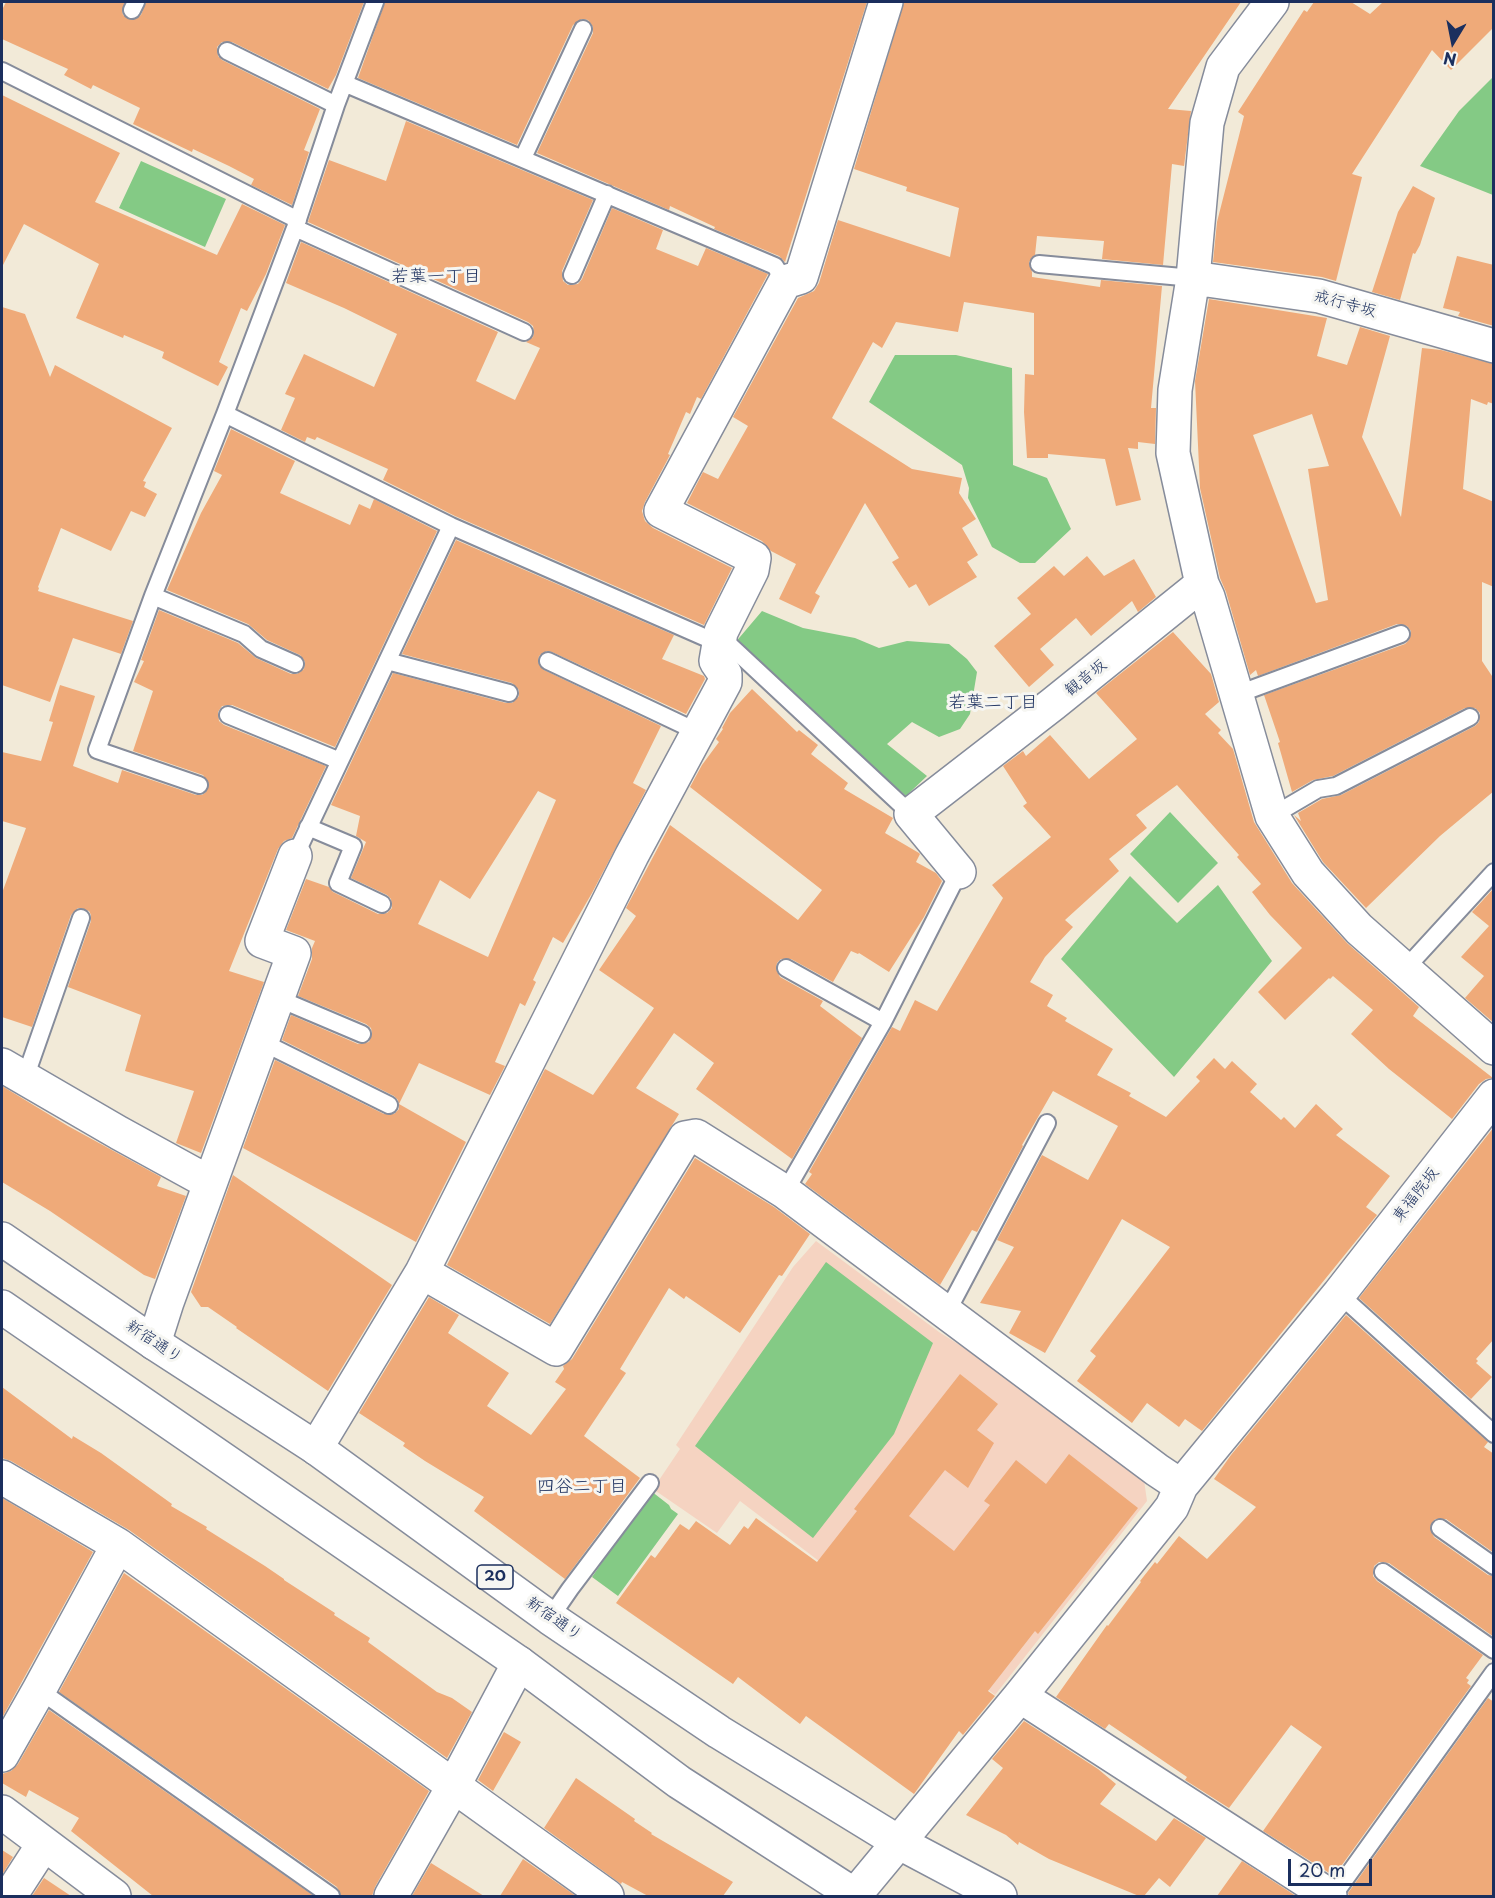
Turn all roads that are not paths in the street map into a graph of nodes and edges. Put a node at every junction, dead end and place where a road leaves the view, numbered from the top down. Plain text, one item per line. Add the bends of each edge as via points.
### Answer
1 (375, 2) edge
2 (886, 2) edge
3 (1268, 2) edge
4 (583, 29) dead end
5 (227, 51) dead end
6 (2, 71) edge
7 (346, 84) junction
8 (336, 105) junction
9 (523, 158) junction
10 (607, 194) junction
11 (296, 224) junction
12 (1040, 264) dead end
13 (572, 275) dead end
14 (1193, 278) junction
15 (785, 282) junction
16 (524, 332) dead end
17 (1494, 346) edge
18 (225, 414) junction
19 (452, 526) junction
20 (1202, 584) junction
21 (153, 596) junction
22 (1401, 634) dead end
23 (721, 641) junction
24 (387, 661) junction
25 (548, 661) dead end
26 (295, 664) dead end
27 (508, 693) dead end
28 (1238, 694) junction
29 (228, 715) dead end
30 (1470, 717) dead end
31 (698, 732) junction
32 (340, 761) junction
33 (199, 785) dead end
34 (911, 814) junction
35 (1272, 816) junction
36 (308, 827) junction
37 (295, 856) joint
38 (959, 872) joint
39 (1494, 872) edge
40 (382, 904) dead end
41 (81, 918) dead end
42 (786, 968) dead end
43 (1406, 969) junction
44 (278, 998) junction
45 (883, 1022) junction
46 (362, 1034) dead end
47 (262, 1042) junction
48 (1494, 1048) edge
49 (13, 1071) edge
50 (1494, 1096) edge
51 (389, 1105) dead end
52 (1047, 1123) dead end
53 (210, 1183) junction
54 (786, 1192) junction
55 (2, 1239) edge
56 (422, 1272) junction
57 (1339, 1294) junction
58 (2, 1307) edge
59 (947, 1312) junction
60 (154, 1342) junction
61 (1494, 1434) edge
62 (316, 1448) junction
63 (2, 1477) edge
64 (650, 1483) dead end
65 (1181, 1486) junction
66 (1440, 1528) dead end
67 (118, 1545) junction
68 (1494, 1566) edge
69 (1383, 1572) dead end
70 (550, 1618) junction
71 (1494, 1650) edge
72 (519, 1664) junction
73 (1494, 1672) edge
74 (39, 1690) junction
75 (1020, 1696) junction
76 (2, 1755) edge
77 (453, 1786) junction
78 (2, 1812) edge
79 (900, 1843) junction
80 (43, 1845) junction
81 (10, 1896) edge
82 (114, 1896) edge
83 (331, 1896) edge
84 (391, 1896) edge
85 (607, 1896) edge
86 (855, 1896) edge
87 (1000, 1896) edge
88 (1332, 1896) edge

1 - 7 lane
2 - 15 main road via 801,277
3 - 14 main road via 1223,67 1208,123
4 - 9 lane
5 - 8 lane
6 - 11 lane
7 - 8 lane
7 - 9 lane
8 - 11 lane
9 - 10 lane
10 - 13 lane
10 - 15 lane via 775,266
11 - 16 lane
11 - 18 lane
12 - 14 lane
14 - 17 main road, 戒行寺坂 via 1319,296
14 - 20 main road via 1175,390 1173,453
15 - 23 main road via 661,510 754,558 752,570 721,632
18 - 19 lane
18 - 21 lane
19 - 23 lane
19 - 24 lane
20 - 28 main road
20 - 34 main road, 観音坂
21 - 26 lane via 244,634 261,649
21 - 33 lane via 98,750
22 - 28 lane
23 - 31 main road via 716,661 725,674 725,682
23 - 34 lane
24 - 27 lane
24 - 32 lane
25 - 31 lane
28 - 35 main road
29 - 32 lane
30 - 35 lane via 1336,786 1318,789
31 - 56 main road
32 - 36 lane
34 - 38 main road
35 - 43 main road via 1308,873 1359,929
36 - 37 lane
36 - 40 lane via 353,846 338,883
37 - 44 main road via 262,941 294,953
38 - 45 lane
39 - 43 lane
41 - 49 lane
42 - 45 lane
43 - 48 main road
44 - 46 lane
44 - 47 main road
45 - 54 lane
47 - 51 lane
47 - 53 main road
49 - 53 main road
50 - 57 main road, 東福院坂
52 - 59 lane
53 - 60 main road
54 - 56 main road via 696,1136 685,1138 556,1349
54 - 59 main road
55 - 60 main road, 新宿通り / 20
56 - 62 main road
57 - 61 lane
57 - 65 main road, 東福院坂
58 - 72 main road
59 - 65 main road
60 - 62 main road, 新宿通り / 20
62 - 70 main road, 新宿通り / 20
63 - 67 main road
64 - 70 lane
65 - 75 main road, 東福院坂 via 1172,1507
66 - 68 lane
67 - 74 main road
67 - 77 main road
69 - 71 lane
70 - 79 main road, 新宿通り / 20 via 719,1732
72 - 77 main road
72 - 86 main road via 679,1782
73 - 88 lane
74 - 76 main road
74 - 83 lane
75 - 79 main road, 東福院坂
75 - 88 main road
77 - 84 main road
77 - 85 main road
78 - 80 main road
79 - 86 main road, 東福院坂
79 - 87 main road, 新宿通り / 20
80 - 81 main road
80 - 82 main road

